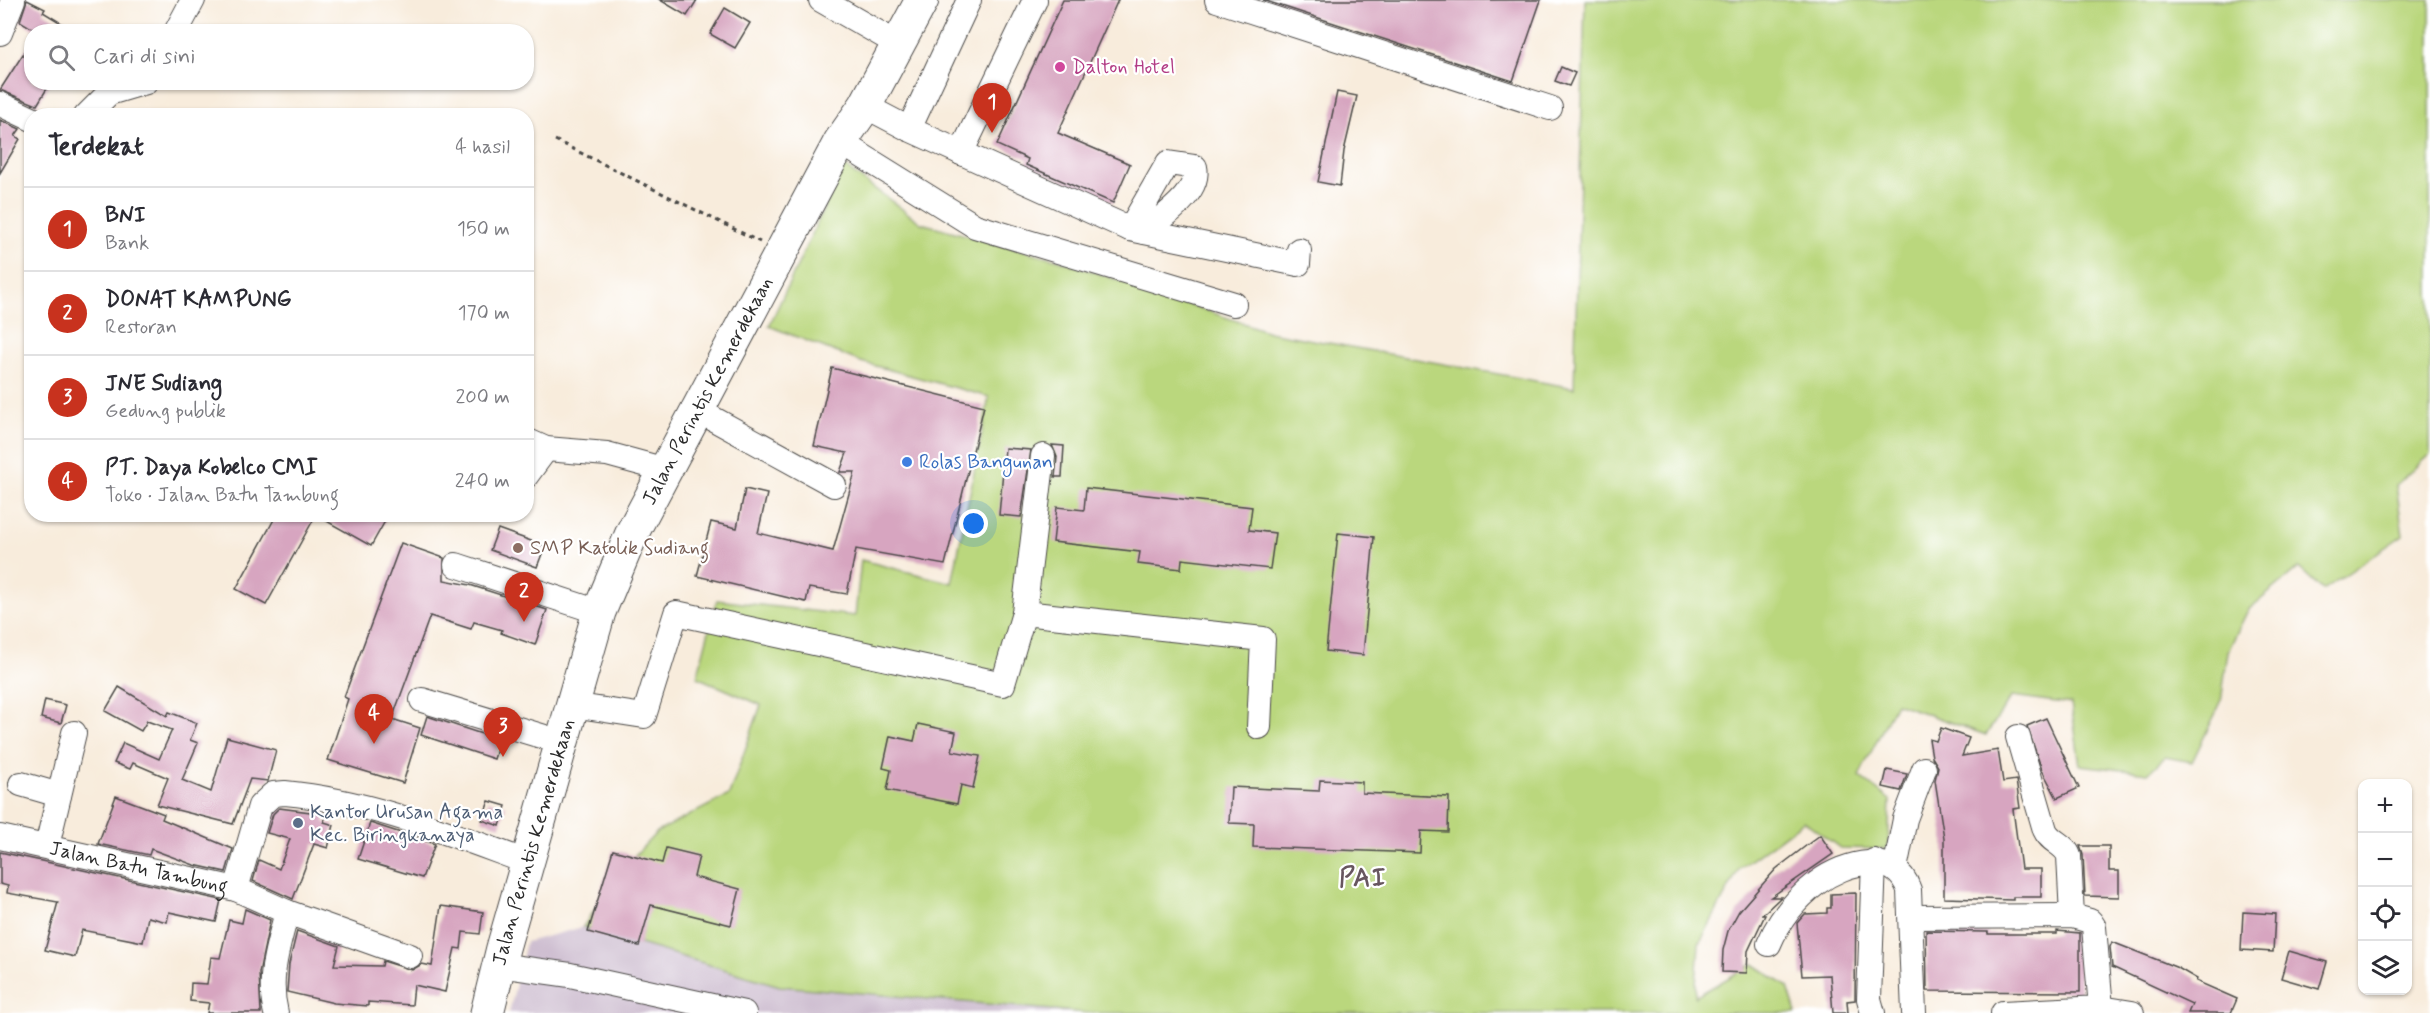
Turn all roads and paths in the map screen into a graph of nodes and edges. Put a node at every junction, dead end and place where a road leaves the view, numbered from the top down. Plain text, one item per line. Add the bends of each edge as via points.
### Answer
1 (13, 0) edge
2 (193, 0) edge
3 (821, 0) edge
4 (922, 0) edge
5 (969, 0) edge
6 (1035, 0) edge
7 (1217, 0) edge
8 (180, 24) edge
9 (0, 33) edge
10 (898, 44) junction
11 (119, 90) edge
12 (0, 104) edge
13 (865, 106) junction
14 (94, 108) edge
15 (1550, 108) dead end
16 (24, 115) edge
17 (917, 133) junction
18 (555, 140) dead end
19 (840, 142) junction
20 (961, 153) junction
21 (1299, 250) dead end
22 (782, 252) junction
23 (1234, 304) dead end
24 (699, 411) junction
25 (536, 444) edge
26 (1043, 456) dead end
27 (666, 470) junction
28 (834, 485) dead end
29 (456, 565) dead end
30 (599, 612) junction
31 (1024, 613) junction
32 (422, 700) dead end
33 (572, 705) junction
34 (1259, 727) dead end
35 (74, 733) dead end
36 (2018, 737) dead end
37 (561, 742) junction
38 (1924, 769) dead end
39 (21, 784) dead end
40 (59, 795) junction
41 (0, 837) edge
42 (46, 846) junction
43 (527, 862) junction
44 (1885, 865) junction
45 (236, 889) junction
46 (287, 912) junction
47 (2073, 916) junction
48 (1911, 917) junction
49 (1769, 944) dead end
50 (410, 956) dead end
51 (498, 965) junction
52 (2101, 1008) junction
53 (276, 1013) edge
54 (487, 1013) edge
55 (744, 1013) edge
56 (1873, 1013) edge
57 (1914, 1013) edge
58 (2003, 1013) edge
59 (2132, 1013) edge

1 - 9 street
2 - 8 street
3 - 10 street
4 - 10 highway, Jalan Perintis Kemerdekaan
5 - 17 street
6 - 20 street
7 - 15 street
10 - 13 highway, Jalan Perintis Kemerdekaan
11 - 14 street via 109,93
12 - 16 street
13 - 17 street
13 - 19 highway, Jalan Perintis Kemerdekaan
17 - 20 street
18 - 22 path
19 - 22 highway, Jalan Perintis Kemerdekaan
19 - 23 street via 975,226
20 - 21 street via 1138,230 1298,264
22 - 24 highway, Jalan Perintis Kemerdekaan
24 - 27 highway, Jalan Perintis Kemerdekaan
24 - 28 street
25 - 27 street via 607,454
26 - 31 street
27 - 30 highway, Jalan Perintis Kemerdekaan
29 - 30 street
30 - 33 highway, Jalan Perintis Kemerdekaan
31 - 33 street via 1003,684 676,613 644,717
31 - 34 street via 1263,639
32 - 37 street
33 - 37 highway, Jalan Perintis Kemerdekaan
35 - 40 street
36 - 47 street via 2044,831 2069,856
37 - 43 highway, Jalan Perintis Kemerdekaan
38 - 44 street
39 - 40 street
40 - 42 street
41 - 42 street, Jalan Batu Tambung
42 - 45 street, Jalan Batu Tambung
43 - 45 street, Jalan Batu Tambung via 367,807 273,794 260,806
43 - 51 highway, Jalan Perintis Kemerdekaan
44 - 48 street via 1905,876
44 - 49 street via 1856,865 1817,882 1777,925
44 - 56 street via 1869,999
45 - 46 street
46 - 50 street
46 - 53 street via 273,968
47 - 48 street
47 - 52 street via 2090,921 2094,927
48 - 57 street
51 - 54 highway, Jalan Perintis Kemerdekaan
51 - 55 street via 570,975
52 - 58 street
52 - 59 street

